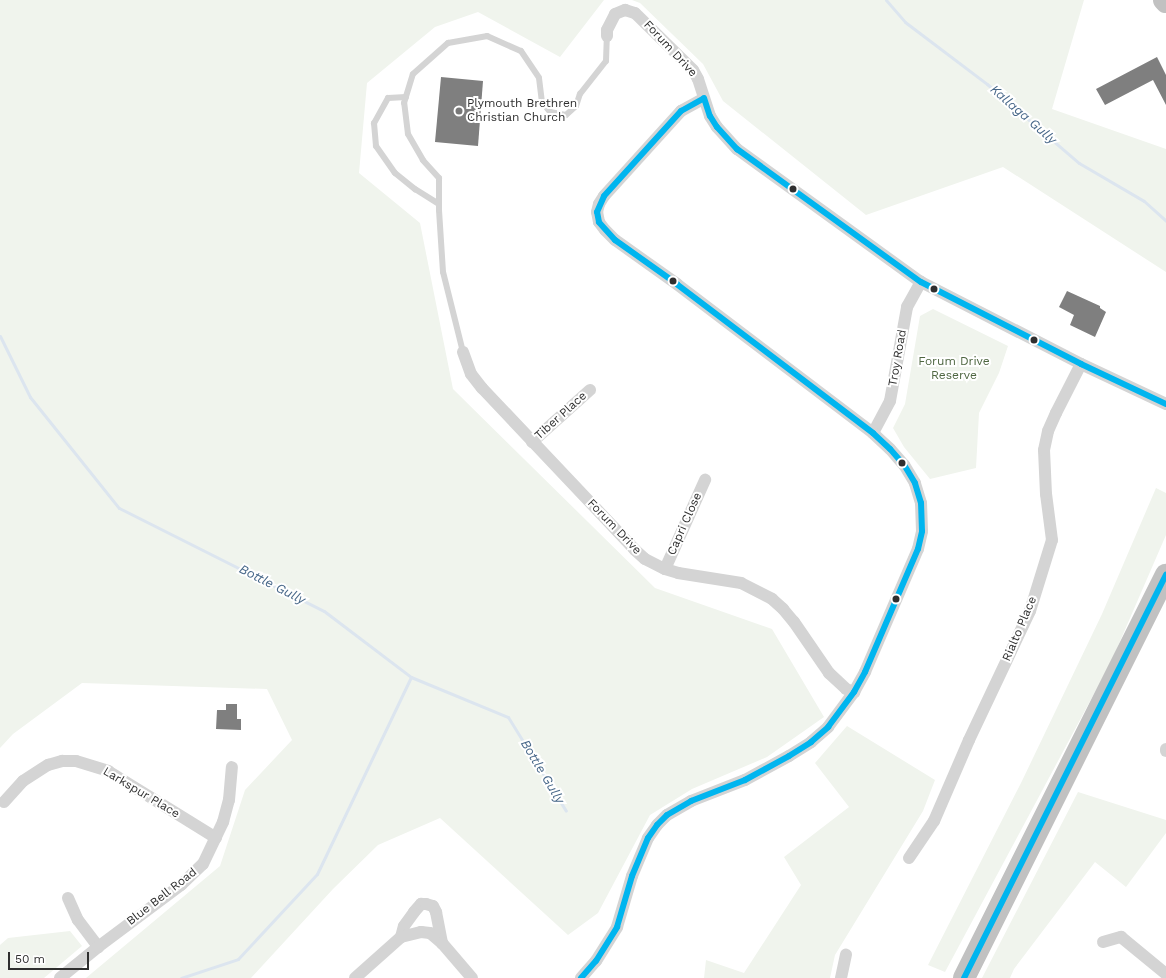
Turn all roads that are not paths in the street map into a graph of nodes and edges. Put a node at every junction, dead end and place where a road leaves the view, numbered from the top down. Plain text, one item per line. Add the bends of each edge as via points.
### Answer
1 (607, 36) joint
2 (406, 97) junction
3 (704, 98) junction
4 (439, 204) junction
5 (921, 282) junction
6 (463, 352) joint
7 (1081, 364) junction
8 (590, 390) dead end
9 (1166, 404) edge
10 (873, 433) junction
11 (532, 442) junction
12 (705, 480) dead end
13 (665, 569) junction
14 (1166, 575) edge
15 (854, 692) junction
16 (232, 767) dead end
17 (4, 802) dead end
18 (216, 838) junction
19 (909, 858) dead end
20 (68, 898) dead end
21 (401, 937) junction
22 (1103, 942) dead end
23 (442, 943) junction
24 (98, 946) junction
25 (846, 955) dead end
26 (1166, 974) edge
27 (60, 978) edge
28 (355, 978) edge
29 (472, 978) edge
30 (581, 978) edge
31 (841, 978) edge
32 (964, 978) edge

1 - 2 lane via 606,61 580,94 576,106 566,115 550,112 542,102 539,78 521,51 487,36 448,43 413,74
1 - 3 street, Forum Drive via 607,30 615,14 625,10 635,13 693,70
2 - 4 lane via 404,103 408,134 423,160 439,178
2 - 4 lane via 388,98 374,123 376,146 394,173
3 - 5 street, Forum Drive via 717,127 738,149
3 - 10 street via 681,111 604,196 597,212 599,222 615,240
4 - 6 lane via 443,272
5 - 7 street, Forum Drive
5 - 10 street, Troy Road via 907,307 890,401
6 - 11 street, Forum Drive via 476,381
7 - 9 street, Forum Drive
7 - 19 street, Rialto Place via 1048,431 1044,450 1052,540 1030,611 934,821
8 - 11 street, Tiber Place
10 - 15 street via 904,465 915,483 921,503 922,531 918,549 884,630
11 - 13 street, Forum Drive via 635,550 650,562
12 - 13 street, Capri Close
13 - 15 street, Forum Drive via 741,583 772,599 794,622 828,672 846,689
14 - 32 highway
15 - 30 street via 828,727 811,742 745,780 691,801 667,815 657,825 648,838 632,876 617,926 596,961
16 - 18 street, Blue Bell Road via 229,800
17 - 18 street, Larkspur Place via 23,781 48,765 76,761 108,771
18 - 24 street, Blue Bell Road via 203,864 181,885
20 - 24 street via 78,920
21 - 23 street via 422,932 430,933
21 - 23 street via 404,926 421,904 426,904 433,906 436,912
21 - 28 street
22 - 26 street via 1121,937
23 - 29 street
24 - 27 street, Blue Bell Road
25 - 31 street

